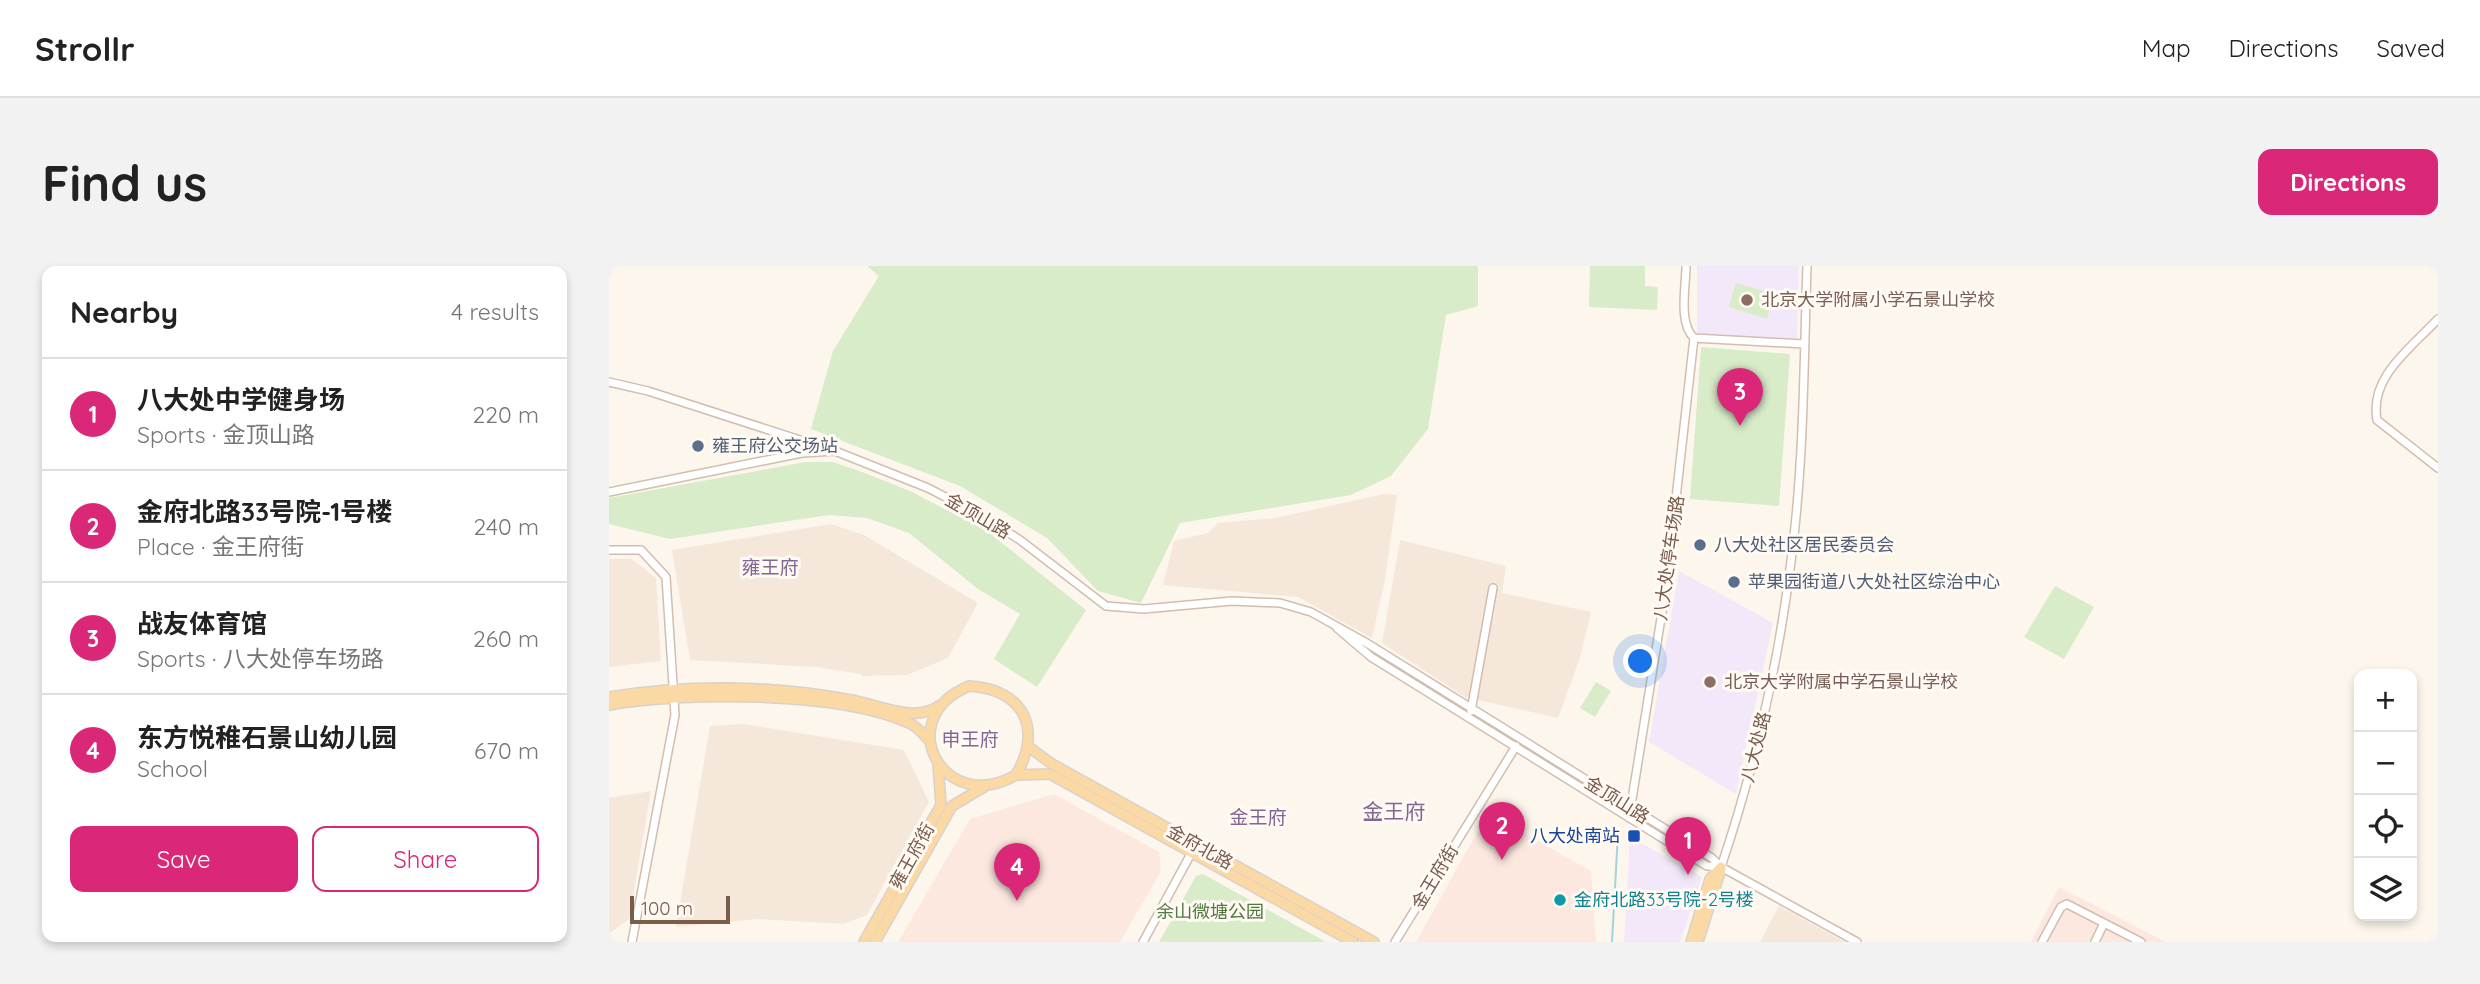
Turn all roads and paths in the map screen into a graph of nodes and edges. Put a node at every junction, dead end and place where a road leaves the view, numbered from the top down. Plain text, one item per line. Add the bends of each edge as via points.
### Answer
1 (1686, 266) edge
2 (1807, 266) edge
3 (2438, 319) edge
4 (1695, 338) junction
5 (1804, 344) junction
6 (609, 382) edge
7 (835, 451) junction
8 (2438, 468) edge
9 (609, 492) edge
10 (609, 550) edge
11 (1493, 588) dead end
12 (1332, 622) junction
13 (675, 694) junction
14 (609, 696) edge
15 (609, 705) edge
16 (939, 706) junction
17 (1471, 710) junction
18 (1469, 719) junction
19 (929, 740) junction
20 (1520, 740) junction
21 (1030, 747) junction
22 (1515, 747) junction
23 (938, 764) junction
24 (1016, 775) junction
25 (984, 787) junction
26 (1632, 809) junction
27 (1629, 818) junction
28 (1194, 848) junction
29 (1721, 867) junction
30 (2104, 923) junction
31 (873, 941) edge
32 (632, 942) edge
33 (1143, 942) edge
34 (1353, 942) edge
35 (1374, 942) edge
36 (1395, 942) edge
37 (1691, 942) edge
38 (1698, 942) edge
39 (1857, 942) edge
40 (2042, 942) edge
41 (2095, 942) edge
42 (2141, 942) edge

1 - 4 street, 八大处停车场路 via 1685,323
2 - 5 street, 八大处路
3 - 8 street via 2379,383 2374,407 2377,420
4 - 5 street
4 - 26 street, 八大处停车场路 via 1671,547
5 - 29 street, 八大处路 via 1799,477 1777,653 1744,795
6 - 7 street
7 - 9 street, 金顶山路 via 802,453
7 - 12 street, 金顶山路 via 984,517 1106,606 1144,609 1263,601 1297,607
10 - 13 street via 641,551 666,577
11 - 17 street
12 - 17 street, 金顶山路
12 - 18 street, 金顶山路 via 1371,657
13 - 14 main road
13 - 15 main road
13 - 16 main road via 744,689 822,695 927,714
13 - 19 main road via 821,703 893,717 911,724
13 - 32 street via 675,715
16 - 19 main road
16 - 21 main road via 969,686 999,691 1024,715
17 - 18 street
17 - 20 street, 金顶山路
18 - 22 street, 金顶山路
19 - 23 main road
20 - 22 street, 金王府街
20 - 26 street, 金顶山路
21 - 24 main road
21 - 28 main road, 金府北路
22 - 27 street, 金顶山路
22 - 36 street, 金王府街
23 - 25 main road via 966,784
23 - 31 main road, 雍王府街 via 941,805
24 - 25 main road
24 - 28 main road, 金府北路 via 1050,774
25 - 31 main road, 雍王府街 via 953,806
26 - 27 street, 八大处停车场路
26 - 29 street, 金顶山路
27 - 29 street, 金顶山路 via 1707,866
28 - 33 street
28 - 34 main road, 金府北路
28 - 35 main road, 金府北路
29 - 37 main road via 1710,880
29 - 38 main road
29 - 39 street
30 - 40 street via 2067,904
30 - 41 street
30 - 42 street

